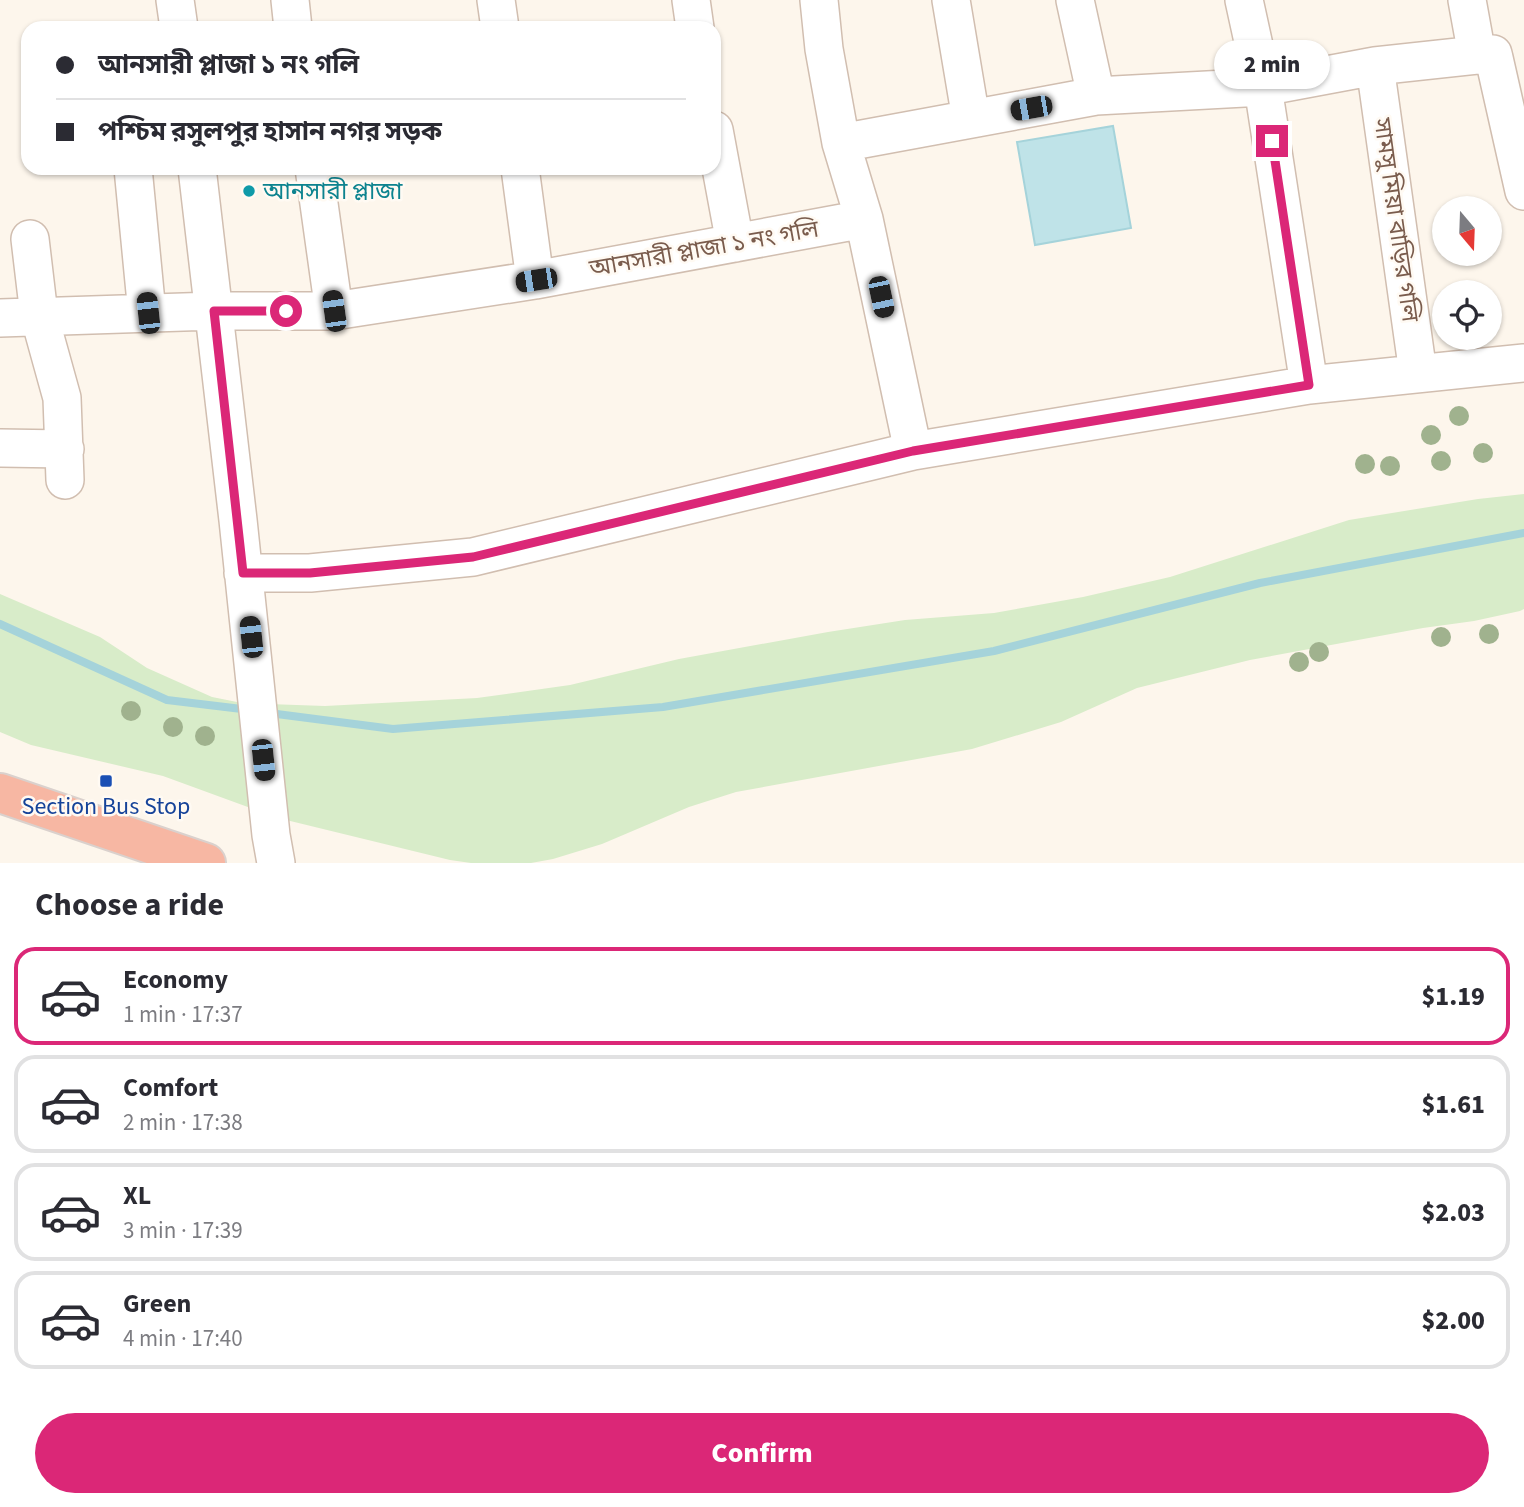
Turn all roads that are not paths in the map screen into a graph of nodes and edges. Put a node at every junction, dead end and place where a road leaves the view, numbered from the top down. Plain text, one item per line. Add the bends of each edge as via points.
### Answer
1 (175, 0) edge
2 (290, 0) edge
3 (496, 0) edge
4 (691, 0) edge
5 (819, 0) edge
6 (951, 0) edge
7 (1075, 0) edge
8 (1244, 0) edge
9 (1468, 0) edge
10 (178, 21) edge
11 (292, 21) edge
12 (499, 21) edge
13 (694, 21) edge
14 (1477, 55) junction
15 (1375, 66) junction
16 (1263, 87) junction
17 (1096, 96) junction
18 (971, 119) junction
19 (841, 143) junction
20 (721, 168) edge
21 (133, 175) edge
22 (198, 175) edge
23 (315, 175) edge
24 (521, 175) edge
25 (1524, 191) edge
26 (864, 219) junction
27 (30, 239) dead end
28 (735, 243) junction
29 (536, 280) junction
30 (214, 311) junction
31 (334, 311) junction
32 (148, 313) junction
33 (39, 315) junction
34 (0, 318) edge
35 (1524, 363) edge
36 (1418, 373) junction
37 (1309, 385) junction
38 (0, 448) edge
39 (913, 451) junction
40 (243, 573) junction
41 (0, 793) edge
42 (274, 849) edge
43 (206, 863) edge

1 - 10 street
2 - 11 street
3 - 12 street
4 - 13 street
5 - 19 street
6 - 18 street
7 - 17 street
8 - 16 street
9 - 14 street
14 - 15 street
14 - 25 street via 1488,53 1494,58
15 - 16 street
15 - 36 street, সামসু মিয়া বাড়ির গলি
16 - 17 street
16 - 37 street
17 - 18 street
18 - 19 street
19 - 26 street
20 - 28 street
21 - 32 street
22 - 30 street
23 - 31 street
24 - 29 street
26 - 28 street, আনসারী প্লাজা ১ নং গলি
26 - 39 street
27 - 33 street
28 - 29 street, আনসারী প্লাজা ১ নং গলি
29 - 31 street, আনসারী প্লাজা ১ নং গলি
30 - 31 street, আনসারী প্লাজা ১ নং গলি
30 - 32 street, আনসারী প্লাজা ১ নং গলি
30 - 40 street
32 - 33 street, আনসারী প্লাজা ১ নং গলি
33 - 34 street, আনসারী প্লাজা ১ নং গলি
33 - 38 street via 62,398 65,464
35 - 36 street
36 - 37 street
37 - 39 street
39 - 40 street via 473,557 310,573
40 - 42 street
41 - 43 highway

